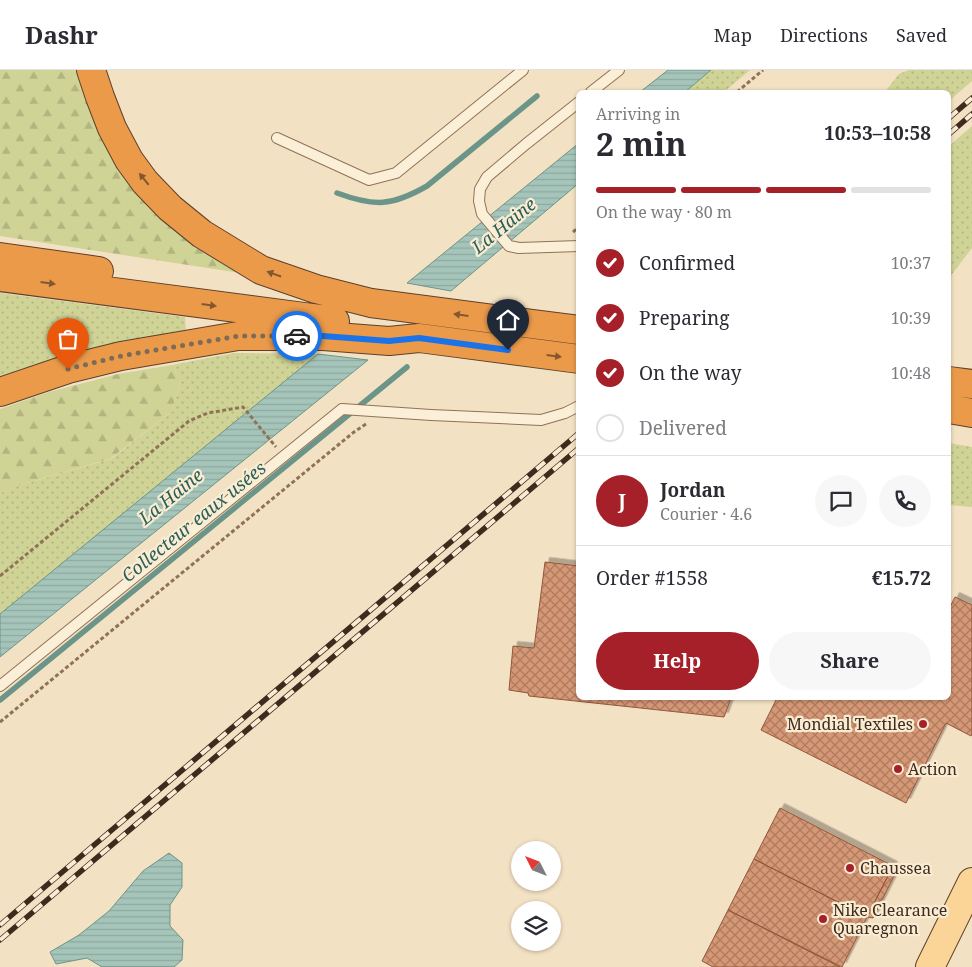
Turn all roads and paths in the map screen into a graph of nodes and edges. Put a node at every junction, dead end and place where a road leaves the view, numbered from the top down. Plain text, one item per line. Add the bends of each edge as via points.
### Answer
1 (91, 70) edge
2 (523, 70) edge
3 (763, 70) edge
4 (612, 72) edge
5 (593, 90) edge
6 (739, 90) edge
7 (576, 104) edge
8 (276, 138) dead end
9 (576, 246) edge
10 (0, 257) edge
11 (0, 277) edge
12 (371, 303) junction
13 (576, 330) edge
14 (419, 338) junction
15 (576, 359) edge
16 (951, 381) edge
17 (972, 384) edge
18 (0, 392) edge
19 (576, 408) edge
20 (951, 409) edge
21 (972, 412) edge
22 (396, 413) junction
23 (272, 441) dead end
24 (0, 576) edge
25 (0, 686) edge
26 (0, 722) edge
27 (972, 882) edge
28 (930, 967) edge

12 -> 1 highway via 261,270 202,234 170,208 129,160 112,128
2 - 8 lane via 396,173 369,180
3 - 6 path
4 - 5 lane
7 - 9 lane via 487,177 480,189 479,201 482,214 509,246
10 - 12 highway via 338,305
11 -> 14 highway via 401,330
13 -> 12 highway
14 -> 15 highway
14 - 18 highway via 389,341 323,336 238,336 121,356 68,369
16 - 17 highway
19 - 22 lane via 541,420
20 - 21 highway
22 - 25 lane via 342,409
22 - 26 path via 370,422 354,432
23 - 24 path via 244,407 208,413 189,422
27 - 28 main road

